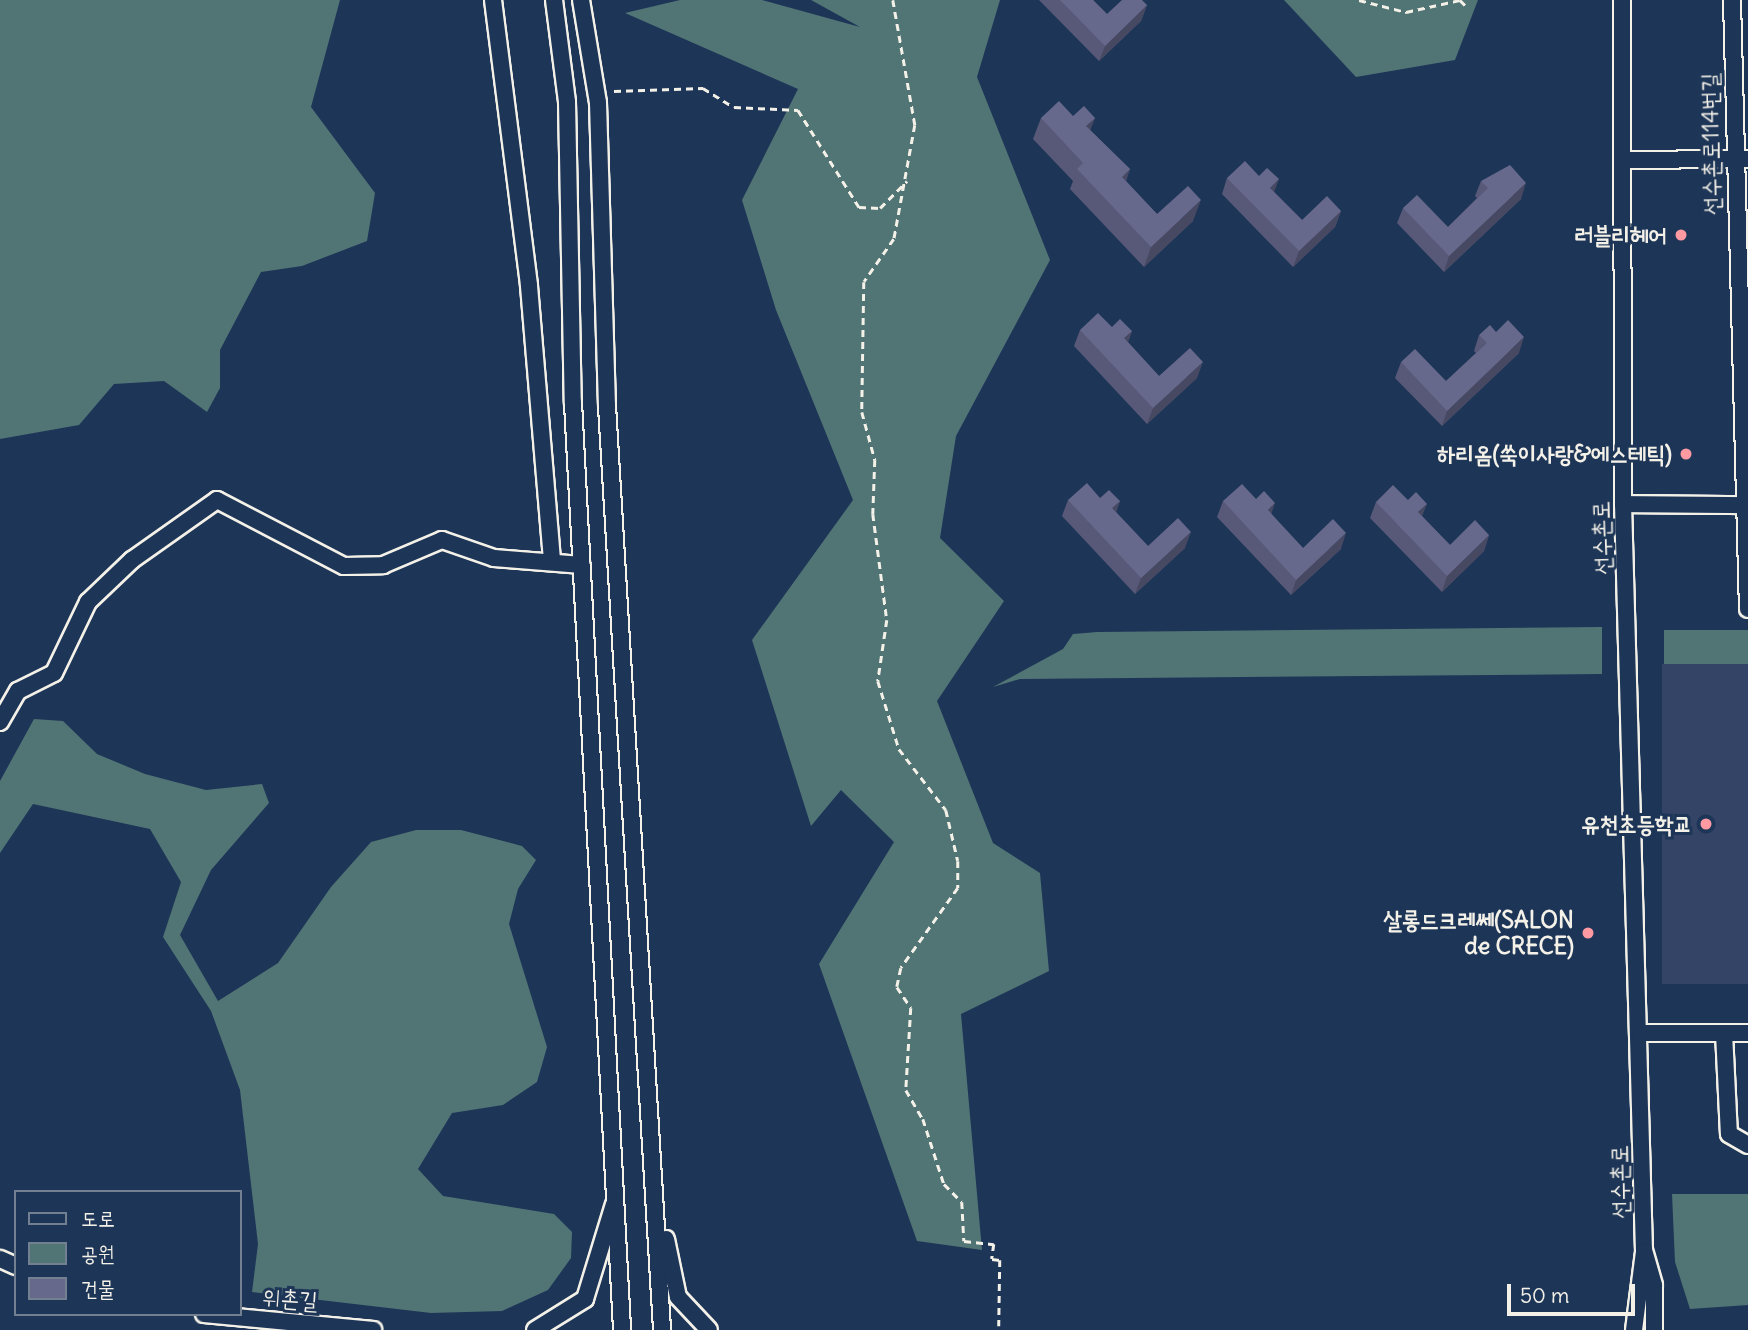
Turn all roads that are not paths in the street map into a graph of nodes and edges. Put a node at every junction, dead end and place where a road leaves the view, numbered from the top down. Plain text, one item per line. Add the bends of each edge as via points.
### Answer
1 (493, 0) edge
2 (554, 0) edge
3 (581, 0) edge
4 (1622, 0) edge
5 (1732, 0) edge
6 (1740, 49) edge
7 (1740, 159) edge
8 (1622, 160) junction
9 (1743, 286) edge
10 (1744, 395) edge
11 (1623, 504) junction
12 (1744, 505) edge
13 (552, 561) junction
14 (582, 565) junction
15 (1748, 609) edge
16 (0, 722) edge
17 (1640, 1032) junction
18 (1724, 1033) junction
19 (1748, 1033) edge
20 (1748, 1145) edge
21 (618, 1188) junction
22 (655, 1188) junction
23 (1644, 1250) junction
24 (231, 1316) edge
25 (297, 1321) junction
26 (319, 1330) edge
27 (373, 1330) edge
28 (535, 1330) edge
29 (622, 1330) edge
30 (662, 1330) edge
31 (709, 1330) edge
32 (1634, 1330) edge
33 (1654, 1330) edge

1 - 13 street via 529,286
2 - 14 street via 567,102
3 - 22 street via 596,92 607,407
4 - 8 street, 선수촌로
5 - 6 street, 선수촌로114번길
6 - 7 street, 선수촌로114번길
7 - 8 street
7 - 9 street, 선수촌로114번길
8 - 11 street, 선수촌로
9 - 10 street, 선수촌로114번길
10 - 12 street, 선수촌로114번길
11 - 12 street
11 - 17 street, 선수촌로
12 - 15 street, 선수촌로114번길
13 - 14 street
13 - 16 street via 494,558 442,540 383,565 344,566 217,500 132,560 88,602 54,673 18,691
14 - 21 street
17 - 18 street
17 - 23 street, 선수촌로
18 - 19 street
18 - 20 street via 1729,1134
21 - 28 street via 584,1299
21 - 29 street
22 - 30 street
22 - 31 street via 678,1297
23 - 32 street
23 - 33 street, 선수촌로
24 - 25 street, 위촌길
25 - 26 street
25 - 27 street, 위촌길

